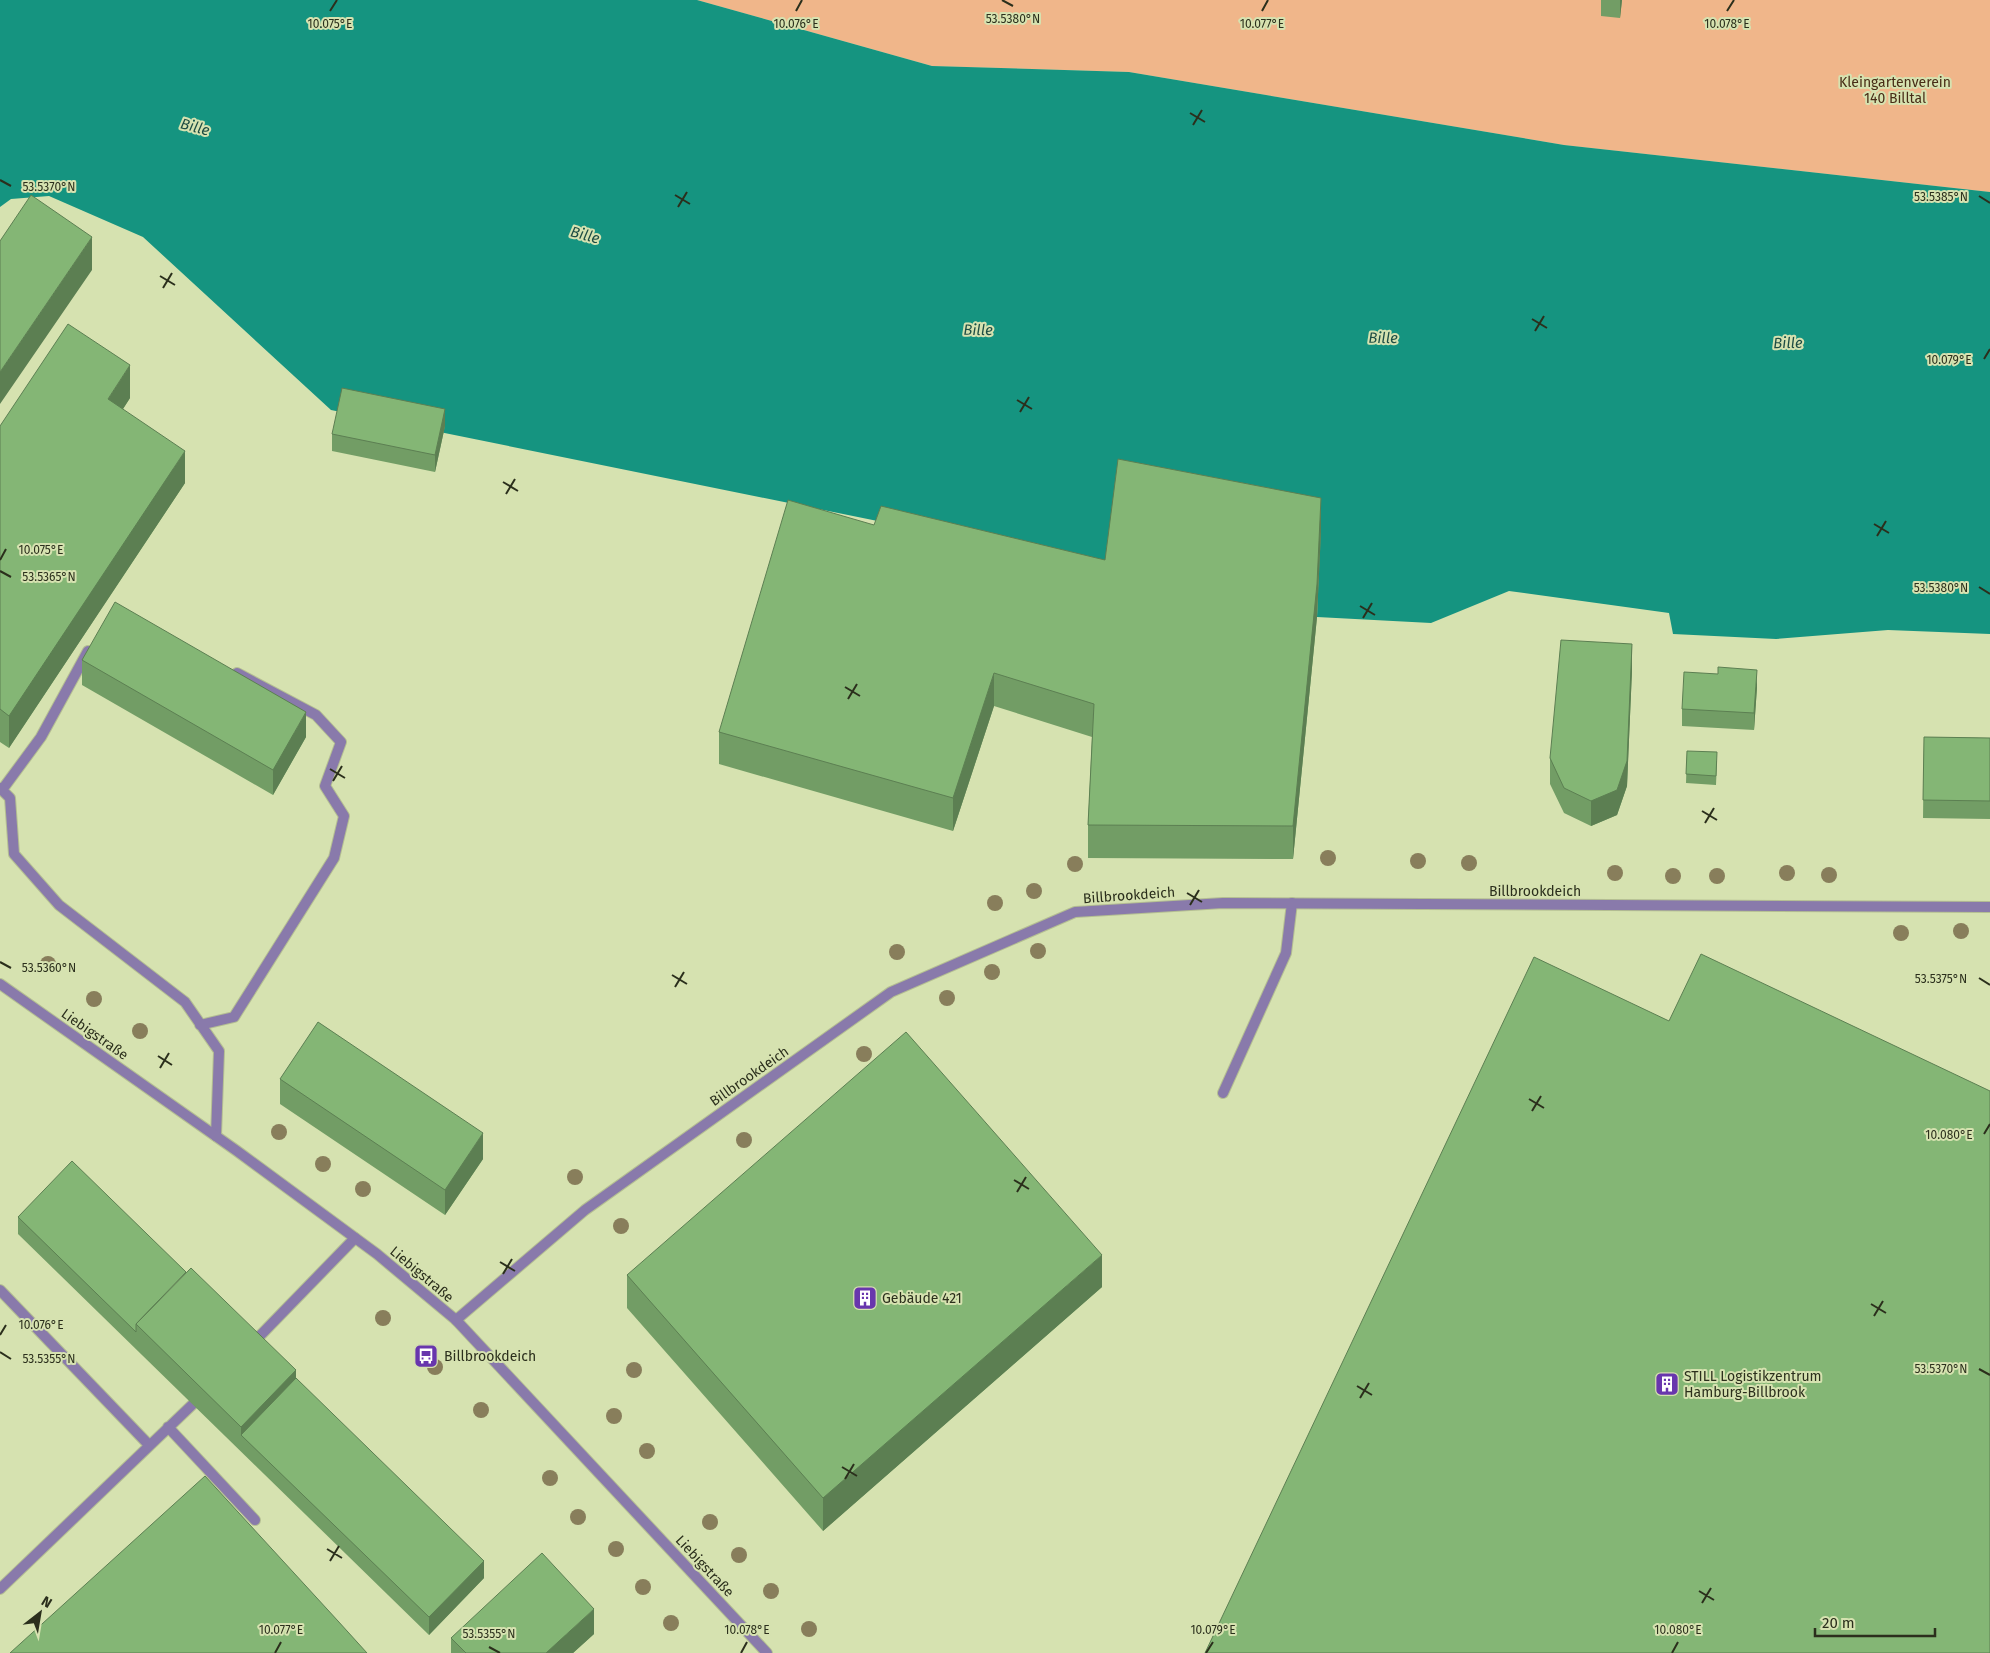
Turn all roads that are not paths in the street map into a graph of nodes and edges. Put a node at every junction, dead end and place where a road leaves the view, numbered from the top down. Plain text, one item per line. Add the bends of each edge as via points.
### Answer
1 (92, 645) edge
2 (228, 668) edge
3 (1, 789) edge
4 (1292, 903) junction
5 (1990, 907) edge
6 (0, 984) edge
7 (200, 1025) junction
8 (1223, 1093) dead end
9 (216, 1136) junction
10 (355, 1238) junction
11 (0, 1290) edge
12 (456, 1320) junction
13 (248, 1349) edge
14 (193, 1404) edge
15 (168, 1427) junction
16 (150, 1445) junction
17 (255, 1520) dead end
18 (0, 1589) edge
19 (767, 1653) edge

1 - 3 street via 41,737
2 - 7 street via 316,715 341,742 325,786 344,816 334,858 234,1017
3 - 7 street via 10,798 14,854 59,905 185,1002
4 - 5 street, Billbrookdeich
4 - 8 street via 1286,953
4 - 12 street, Billbrookdeich via 1223,903 1075,912 891,992 585,1210
6 - 9 street, Liebigstraße
7 - 9 street via 218,1051
9 - 10 street, Liebigstraße
10 - 12 street, Liebigstraße
10 - 13 street
11 - 16 street
12 - 19 street, Liebigstraße
14 - 15 street
15 - 16 street
15 - 17 street
16 - 18 street

